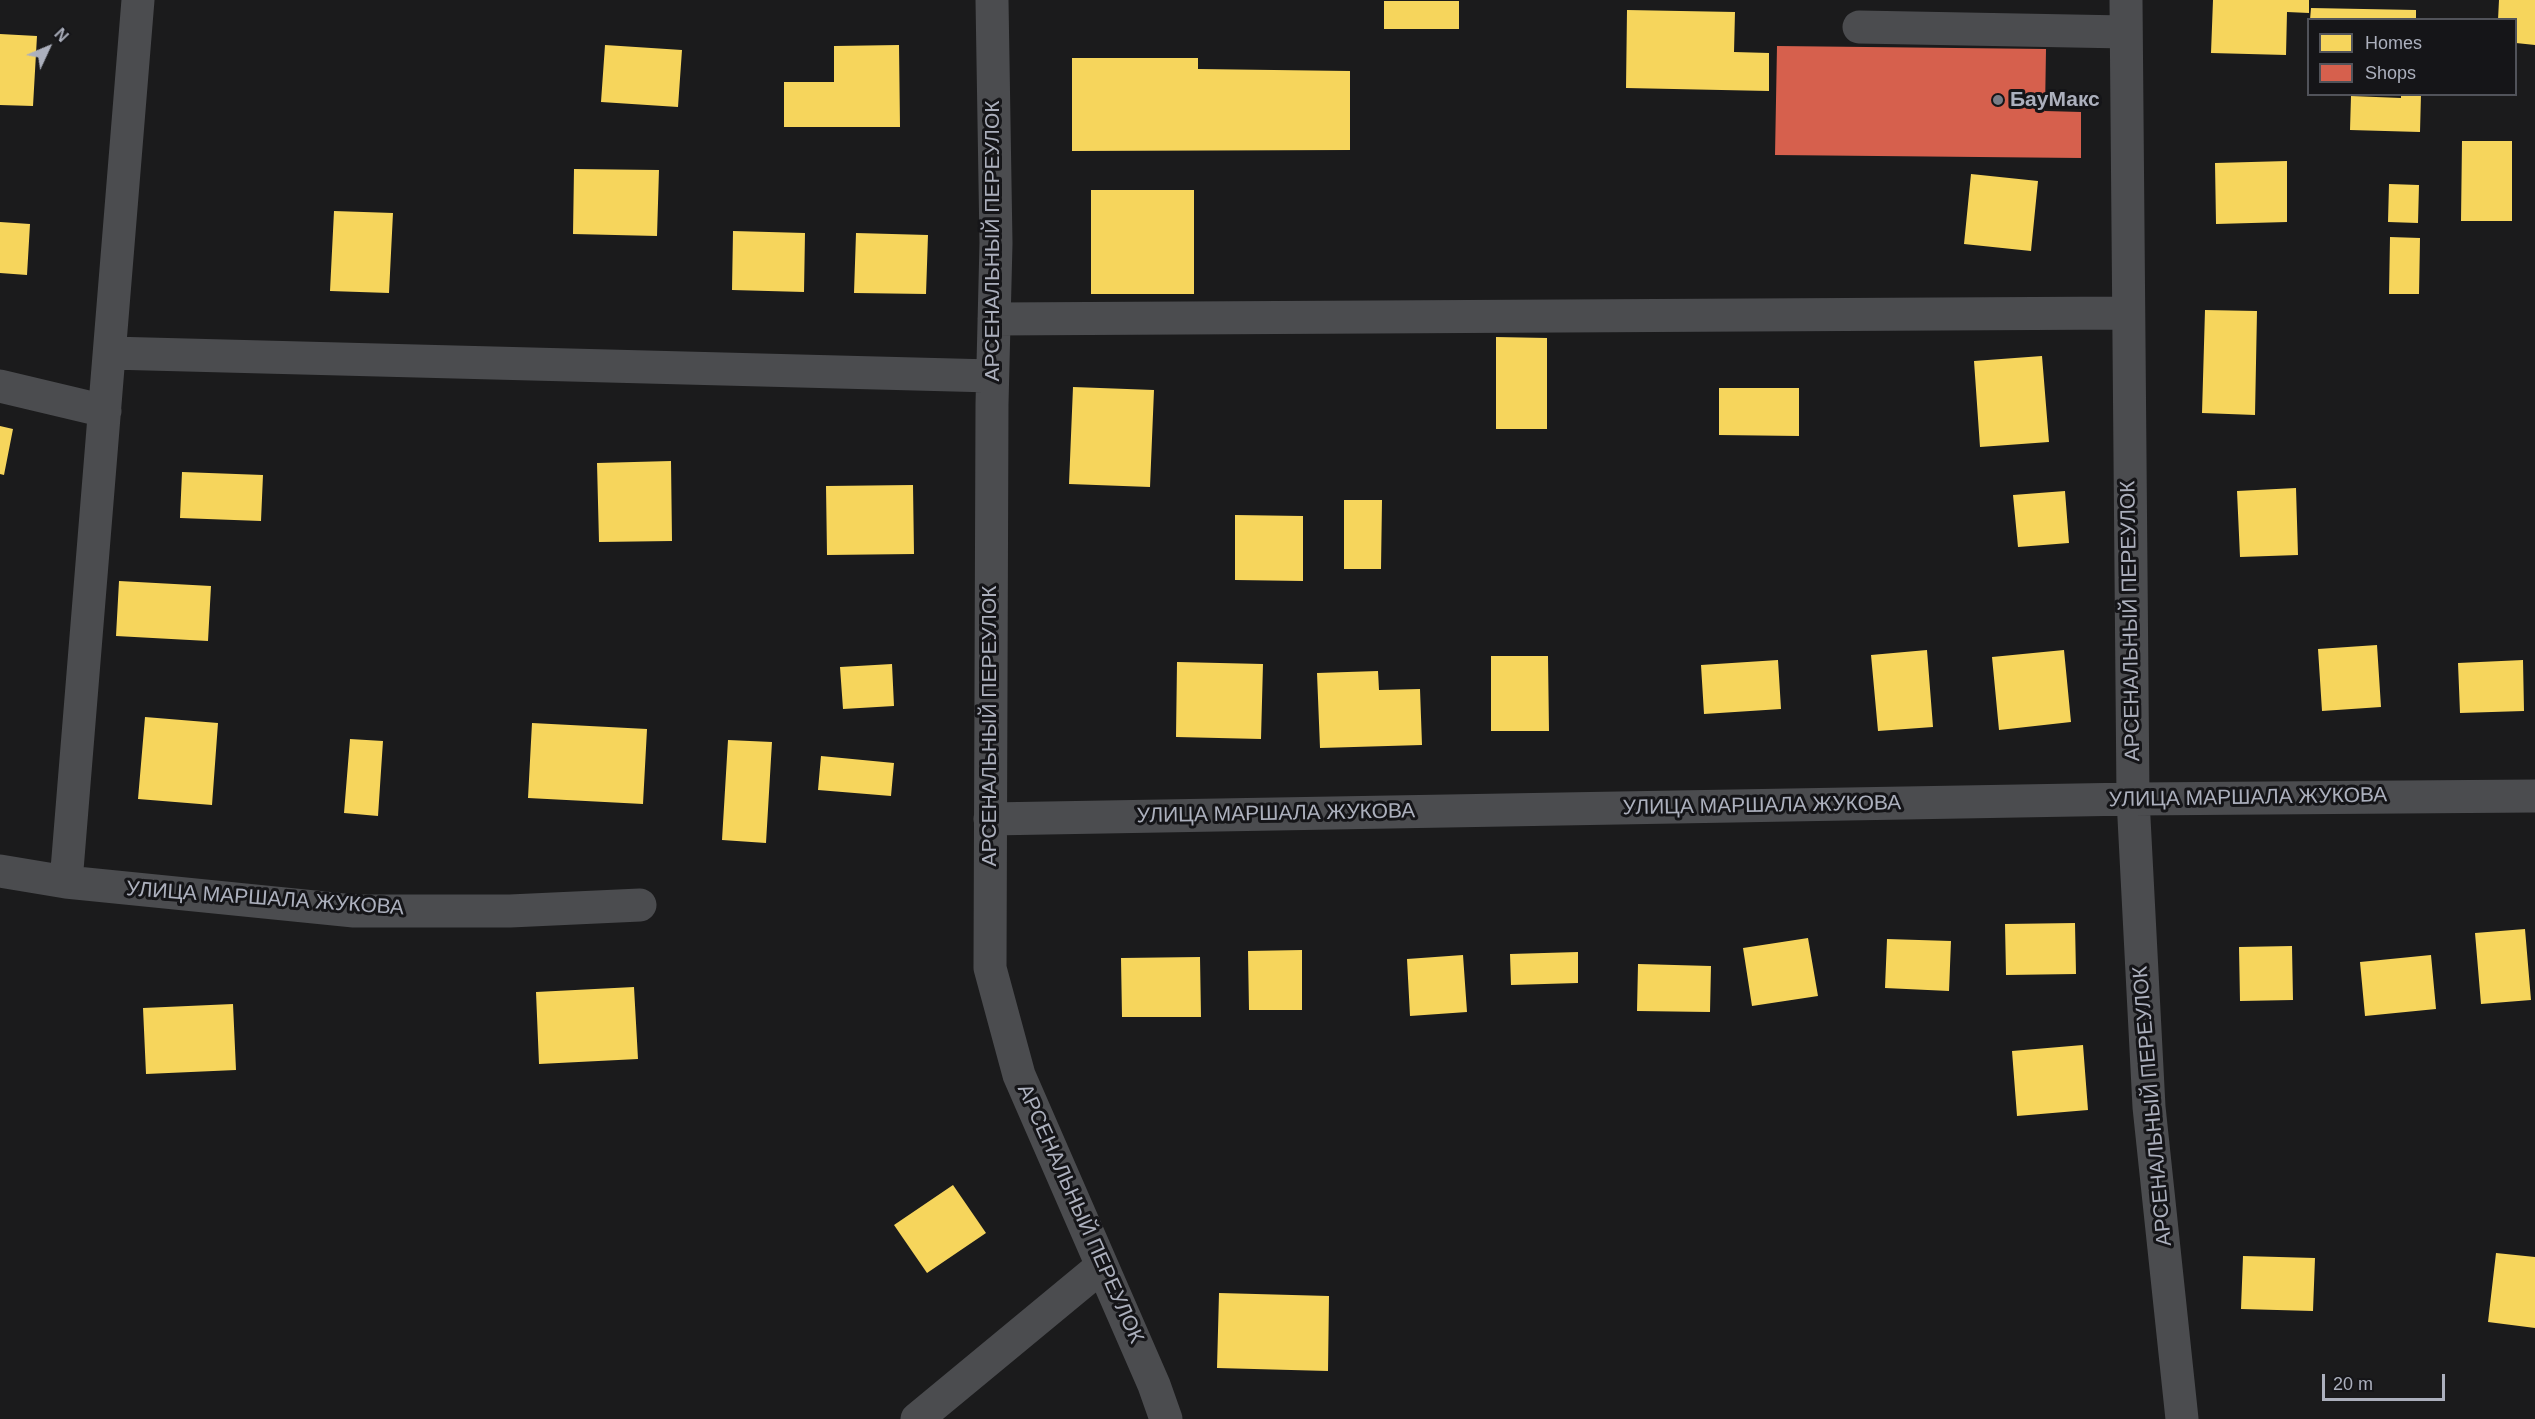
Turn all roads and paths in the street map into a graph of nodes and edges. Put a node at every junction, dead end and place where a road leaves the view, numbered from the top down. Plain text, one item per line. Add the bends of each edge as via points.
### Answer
1 (138, 0) edge
2 (992, 0) edge
3 (2126, 0) edge
4 (1859, 27) dead end
5 (2126, 32) junction
6 (2128, 313) junction
7 (994, 319) junction
8 (110, 352) junction
9 (992, 376) junction
10 (0, 386) edge
11 (105, 411) junction
12 (2535, 795) edge
13 (2133, 799) junction
14 (990, 819) junction
15 (0, 871) edge
16 (66, 882) junction
17 (640, 905) dead end
18 (1102, 1266) junction
19 (917, 1419) edge
20 (1166, 1419) edge
21 (2182, 1419) edge

1 - 8 street
2 - 7 street, АРСЕНАЛЬНЫЙ ПЕРЕУЛОК
3 - 5 street, АРСЕНАЛЬНЫЙ ПЕРЕУЛОК
4 - 5 street
5 - 6 street, АРСЕНАЛЬНЫЙ ПЕРЕУЛОК
6 - 7 street
6 - 13 street, АРСЕНАЛЬНЫЙ ПЕРЕУЛОК
7 - 9 street, АРСЕНАЛЬНЫЙ ПЕРЕУЛОК
8 - 9 street
8 - 11 street
9 - 14 street, АРСЕНАЛЬНЫЙ ПЕРЕУЛОК
10 - 11 street
11 - 16 street
12 - 13 street, УЛИЦА МАРШАЛА ЖУКОВА
13 - 14 street, УЛИЦА МАРШАЛА ЖУКОВА
13 - 21 street, АРСЕНАЛЬНЫЙ ПЕРЕУЛОК via 2149,1107
14 - 18 street, АРСЕНАЛЬНЫЙ ПЕРЕУЛОК via 990,968 1019,1075
15 - 16 street, УЛИЦА МАРШАЛА ЖУКОВА
16 - 17 street, УЛИЦА МАРШАЛА ЖУКОВА via 354,911 510,911
18 - 19 street
18 - 20 street, АРСЕНАЛЬНЫЙ ПЕРЕУЛОК

